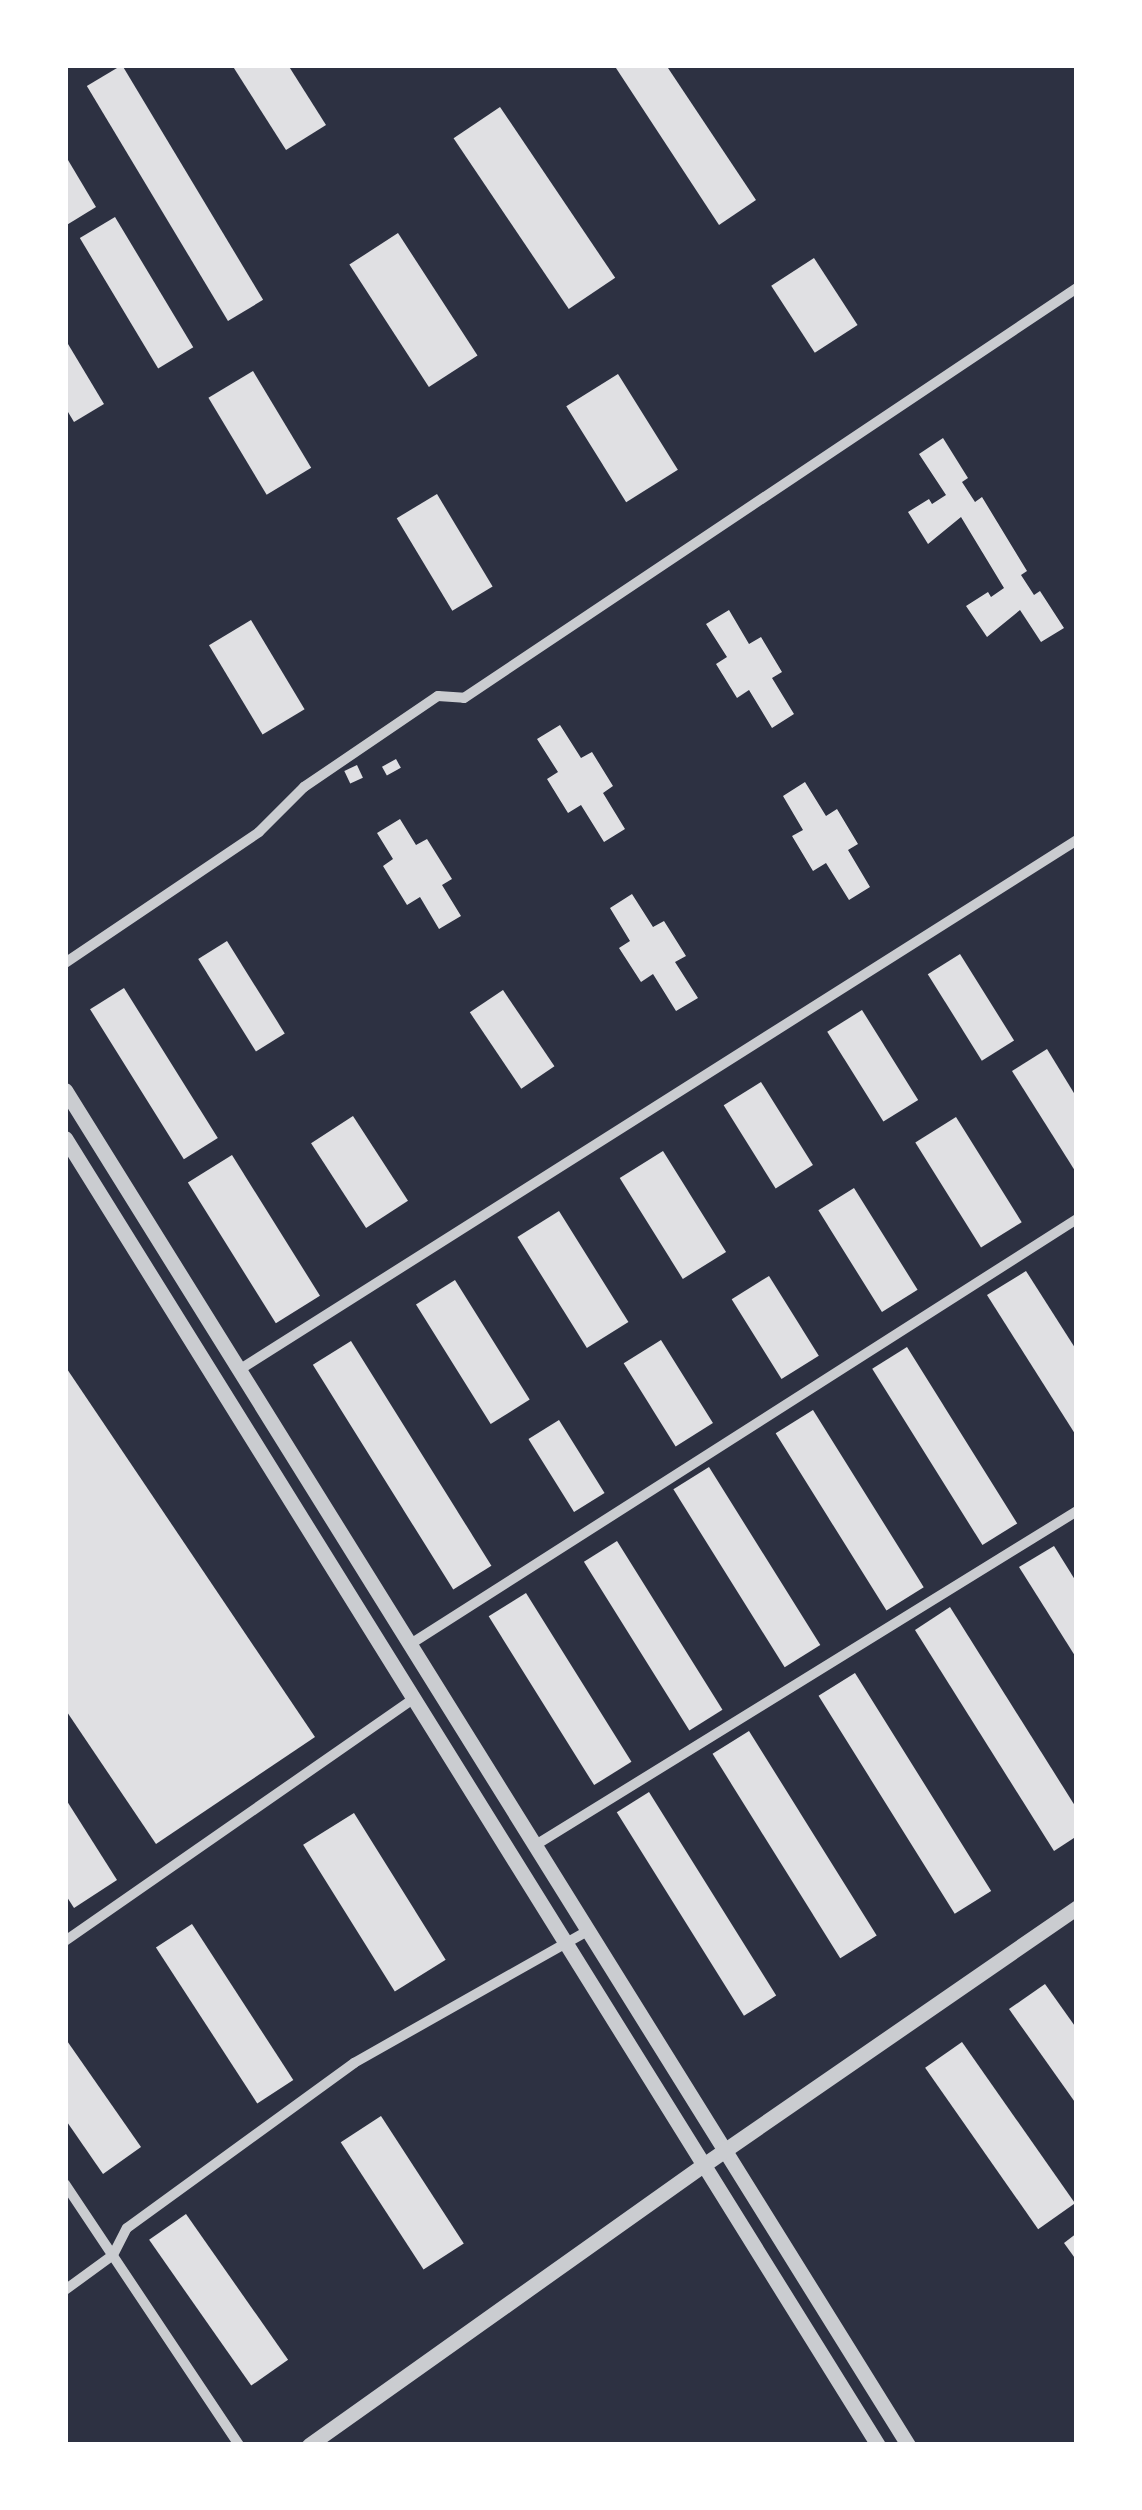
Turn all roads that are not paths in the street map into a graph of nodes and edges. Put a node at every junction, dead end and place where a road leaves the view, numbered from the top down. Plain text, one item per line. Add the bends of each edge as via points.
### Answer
1 (1077, 288) edge
2 (1077, 840) edge
3 (65, 963) edge
4 (65, 1090) edge
5 (65, 1138) edge
6 (1077, 1219) edge
7 (239, 1370) junction
8 (1077, 1511) edge
9 (409, 1645) junction
10 (413, 1699) junction
11 (534, 1846) junction
12 (1077, 1907) edge
13 (588, 1931) junction
14 (65, 1941) edge
15 (566, 1945) junction
16 (724, 2154) junction
17 (702, 2166) junction
18 (65, 2184) edge
19 (113, 2256) junction
20 (65, 2290) edge
21 (240, 2445) edge
22 (309, 2445) edge
23 (878, 2445) edge
24 (908, 2445) edge

1 - 3 street via 464,698 438,696 423,706 304,787 259,832
2 - 7 street
4 - 7 street
5 - 10 street
6 - 9 street
7 - 9 street
8 - 11 street
9 - 11 street
10 - 14 street
10 - 15 street
11 - 13 street
12 - 16 street
13 - 15 street
13 - 16 street
15 - 17 street
15 - 19 street via 354,2062 127,2228
16 - 17 street
16 - 24 street
17 - 22 street
17 - 23 street
18 - 19 street
19 - 20 street
19 - 21 street

